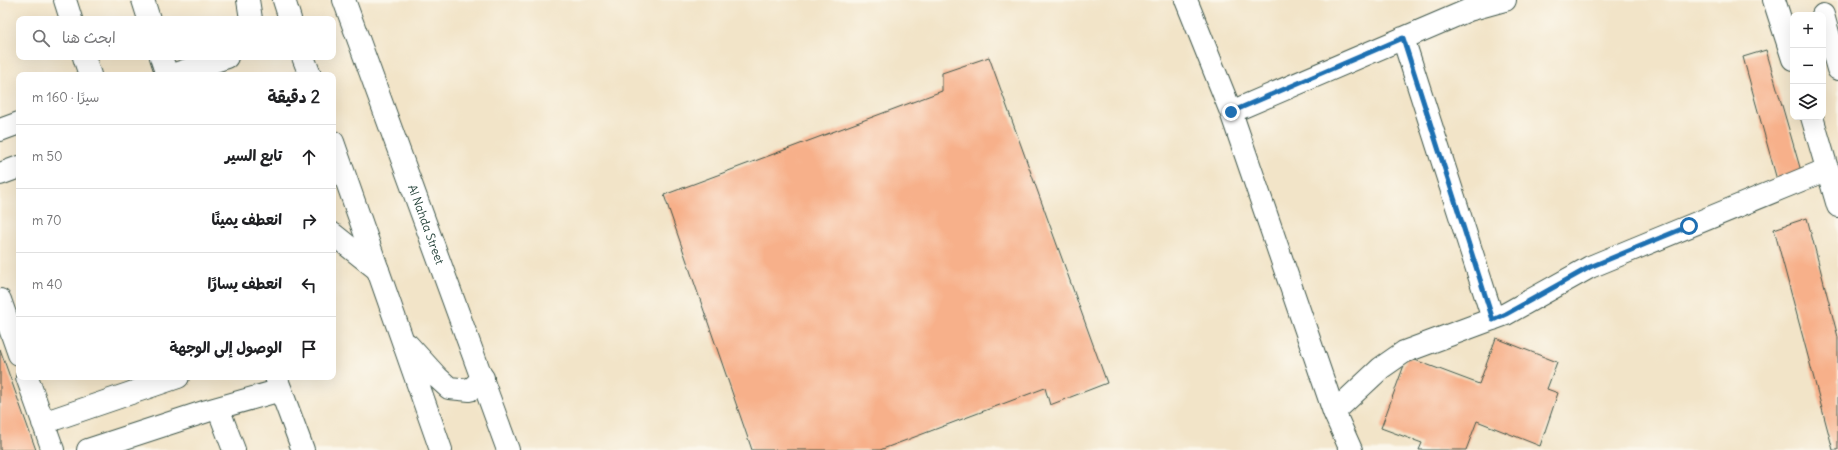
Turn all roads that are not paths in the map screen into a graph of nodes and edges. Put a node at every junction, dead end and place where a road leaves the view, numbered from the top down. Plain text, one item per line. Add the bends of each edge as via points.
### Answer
1 (65, 0) edge
2 (143, 0) edge
3 (248, 0) edge
4 (284, 0) edge
5 (344, 0) edge
6 (1186, 0) edge
7 (1505, 0) edge
8 (1774, 0) edge
9 (1819, 0) edge
10 (1467, 5) edge
11 (1822, 12) edge
12 (70, 16) edge
13 (148, 16) edge
14 (251, 16) edge
15 (289, 16) edge
16 (1826, 26) edge
17 (1403, 38) junction
18 (1790, 50) edge
19 (85, 60) edge
20 (162, 60) edge
21 (218, 60) edge
22 (304, 60) edge
23 (1838, 69) edge
24 (89, 72) edge
25 (166, 72) edge
26 (181, 72) edge
27 (309, 72) edge
28 (1231, 112) junction
29 (1813, 120) edge
30 (16, 125) edge
31 (0, 130) edge
32 (336, 151) edge
33 (16, 168) edge
34 (1828, 169) junction
35 (0, 174) edge
36 (1838, 206) edge
37 (336, 236) edge
38 (378, 270) junction
39 (0, 300) edge
40 (1493, 320) junction
41 (401, 337) junction
42 (16, 345) edge
43 (483, 378) junction
44 (28, 380) edge
45 (169, 380) edge
46 (279, 384) edge
47 (218, 408) junction
48 (1334, 412) junction
49 (43, 423) junction
50 (53, 450) edge
51 (88, 450) edge
52 (234, 450) edge
53 (303, 450) edge
54 (441, 450) edge
55 (508, 450) edge
56 (1351, 450) edge

1 - 12 street
2 - 13 street
3 - 14 street
4 - 15 street
5 - 43 street, Al Nahda Street
6 - 28 street
7 - 10 street
8 - 18 street
9 - 11 street
10 - 17 street
16 - 23 street
17 - 28 street
17 - 40 street
19 - 24 street
20 - 25 street
21 - 26 street
22 - 27 street
28 - 48 street
29 - 34 street
30 - 31 street
32 - 38 street
33 - 35 street
34 - 36 street
34 - 40 street via 1590,267
37 - 38 street
38 - 41 street
39 - 42 street
40 - 48 street via 1404,352 1381,368
41 - 43 street via 450,388 470,390
41 - 54 street
43 - 55 street, Al Nahda Street
44 - 49 street
45 - 49 street
46 - 47 street
46 - 53 street
47 - 51 street
47 - 52 street
48 - 56 street
49 - 50 street

